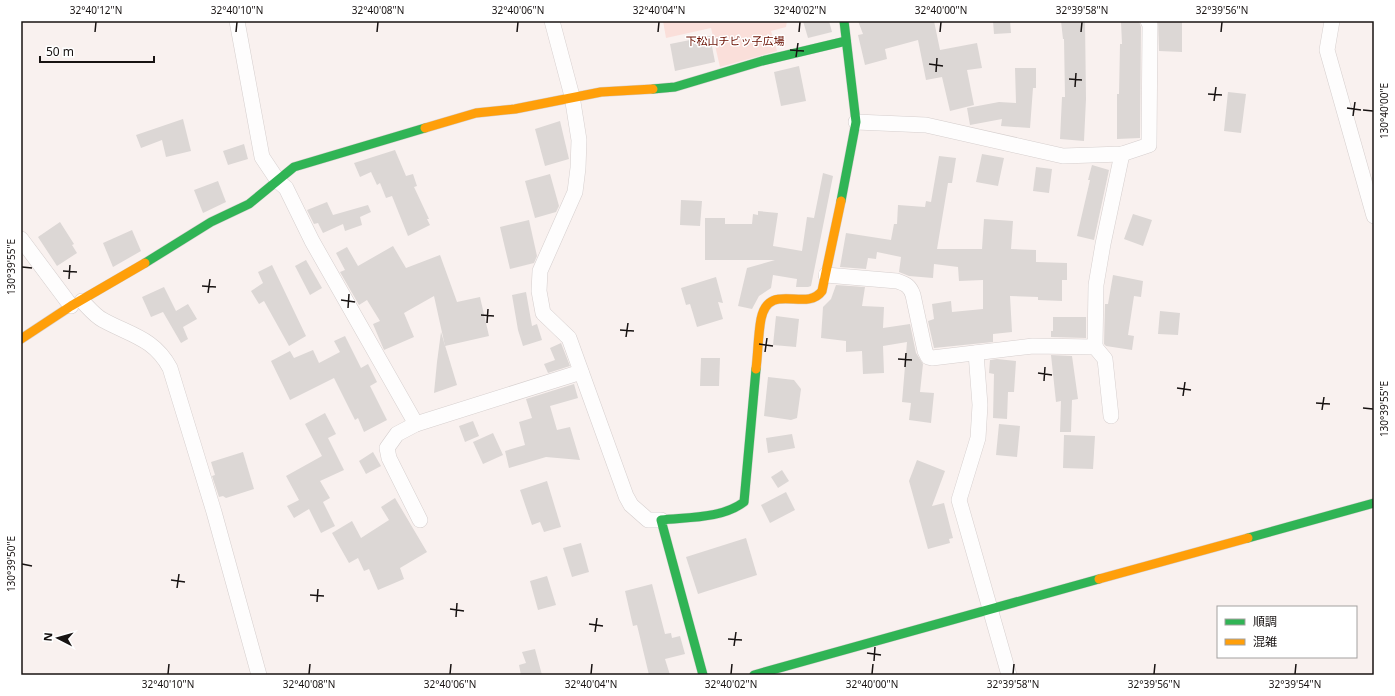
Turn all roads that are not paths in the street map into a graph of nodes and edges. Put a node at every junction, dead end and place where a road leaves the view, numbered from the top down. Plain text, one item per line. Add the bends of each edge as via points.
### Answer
1 (237, 21) edge
2 (552, 21) edge
3 (844, 21) edge
4 (1148, 21) edge
5 (1332, 21) edge
6 (846, 41) junction
7 (572, 96) junction
8 (856, 122) junction
9 (1122, 154) junction
10 (278, 181) junction
11 (1374, 216) edge
12 (21, 239) edge
13 (826, 275) junction
14 (77, 303) junction
15 (21, 338) edge
16 (1095, 347) junction
17 (976, 353) junction
18 (581, 372) junction
19 (1111, 416) dead end
20 (416, 424) junction
21 (1374, 503) edge
22 (420, 520) dead end
23 (661, 520) junction
24 (990, 610) junction
25 (259, 675) edge
26 (703, 675) edge
27 (754, 675) edge
28 (1009, 675) edge

1 - 10 street via 262,157
2 - 7 street
3 - 6 street
4 - 9 street via 1149,145
5 - 11 street via 1327,50
6 - 7 street via 762,61 675,87
6 - 8 street
7 - 10 street via 449,120 294,167
7 - 18 street via 579,140 575,192 540,270 539,291 543,313 569,338
8 - 9 street via 926,125 1063,156
8 - 13 street
9 - 16 street via 1096,285
10 - 14 street via 250,204 211,222
10 - 20 street via 286,188 312,241
12 - 14 street
13 - 17 street via 907,284 913,294 928,357
13 - 23 street via 821,294 803,300 779,297 767,304 761,318 744,502 738,508 724,512
14 - 15 street
14 - 25 street via 101,319 150,343 163,356 170,368 214,512
16 - 17 street via 1033,346
16 - 19 street via 1105,359
17 - 24 street via 980,405 978,438 959,500
18 - 20 street
18 - 23 street via 626,496 631,505 648,520
20 - 22 street via 397,434 387,448 389,458
21 - 24 street
23 - 26 street
24 - 27 street
24 - 28 street

